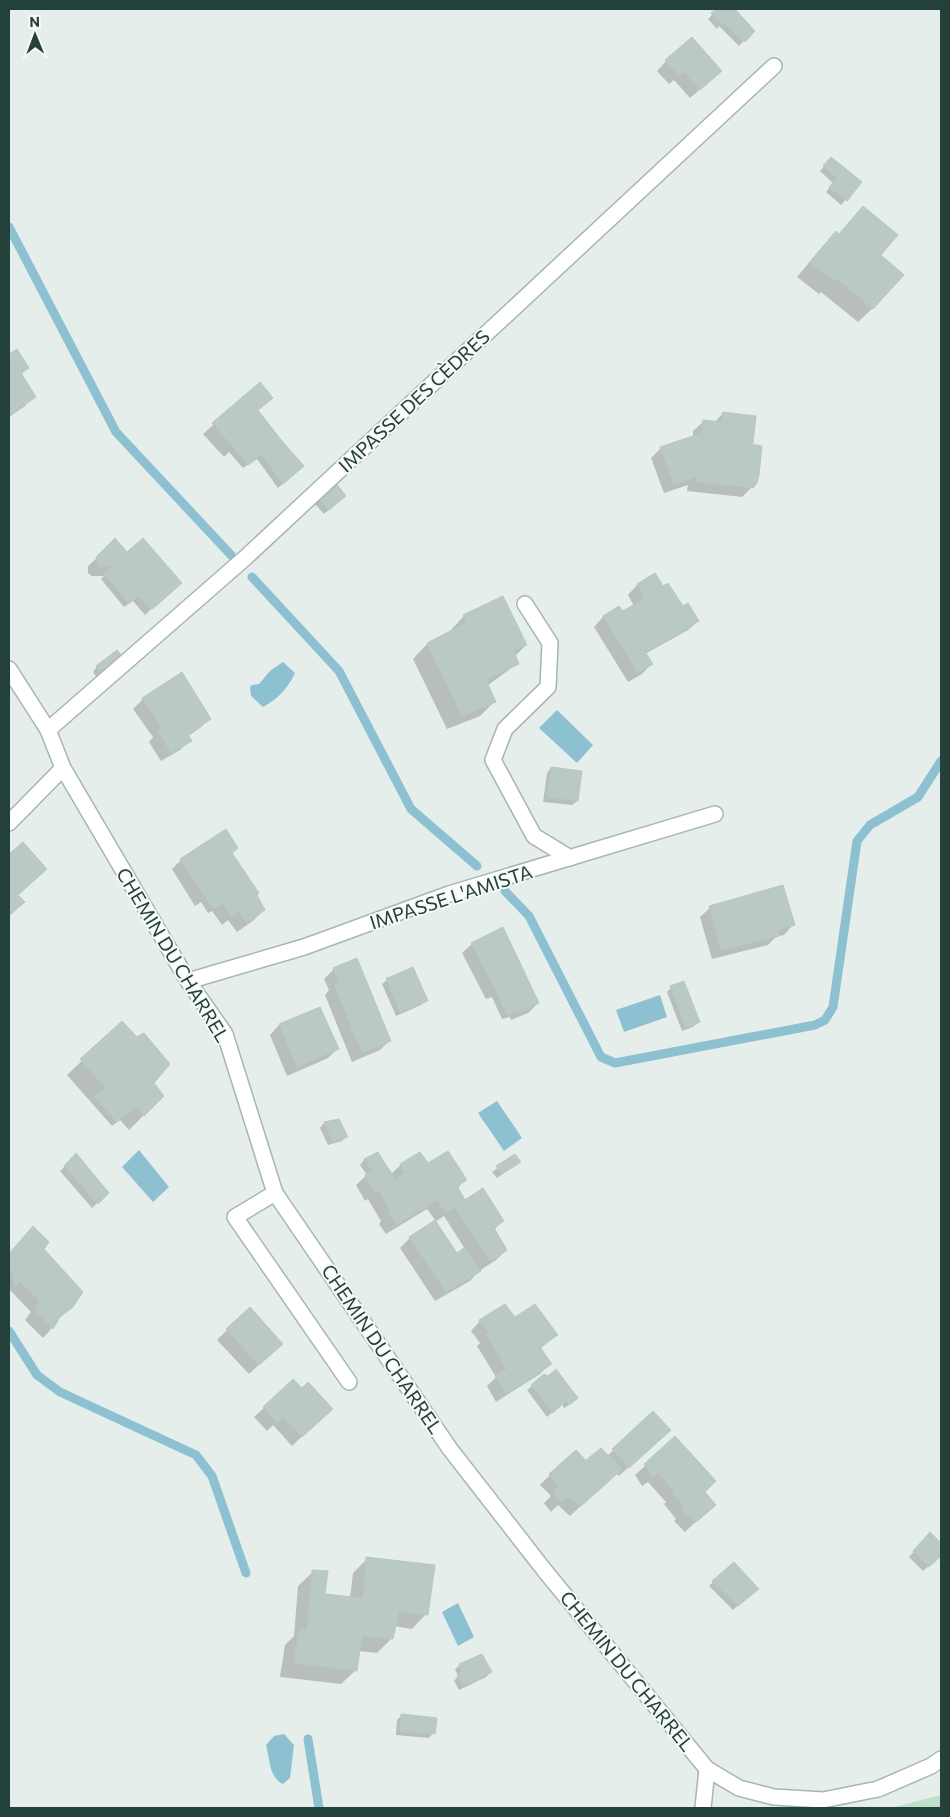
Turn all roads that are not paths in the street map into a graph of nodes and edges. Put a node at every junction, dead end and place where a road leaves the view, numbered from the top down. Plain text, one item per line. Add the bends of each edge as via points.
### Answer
1 (774, 66) dead end
2 (525, 604) dead end
3 (9, 669) edge
4 (48, 730) junction
5 (62, 768) junction
6 (715, 814) dead end
7 (9, 823) edge
8 (570, 858) junction
9 (188, 981) junction
10 (275, 1193) junction
11 (349, 1382) dead end
12 (941, 1758) edge
13 (707, 1769) junction
14 (703, 1808) edge

1 - 4 street, IMPASSE DES CÈDRES via 245,558
2 - 8 street via 550,643 548,687 505,729 493,760 534,836
3 - 4 street, CHEMIN DU CHARREL
4 - 5 street, CHEMIN DU CHARREL
5 - 7 street
5 - 9 street, CHEMIN DU CHARREL
6 - 8 street, IMPASSE L'AMISTA
8 - 9 street, IMPASSE L'AMISTA via 449,894 304,947
9 - 10 street, CHEMIN DU CHARREL via 225,1034
10 - 11 street via 236,1217
10 - 13 street, CHEMIN DU CHARREL via 450,1449
12 - 13 street, CHEMIN DU CHARREL via 931,1766 878,1789 823,1800 774,1797 739,1788
13 - 14 street

